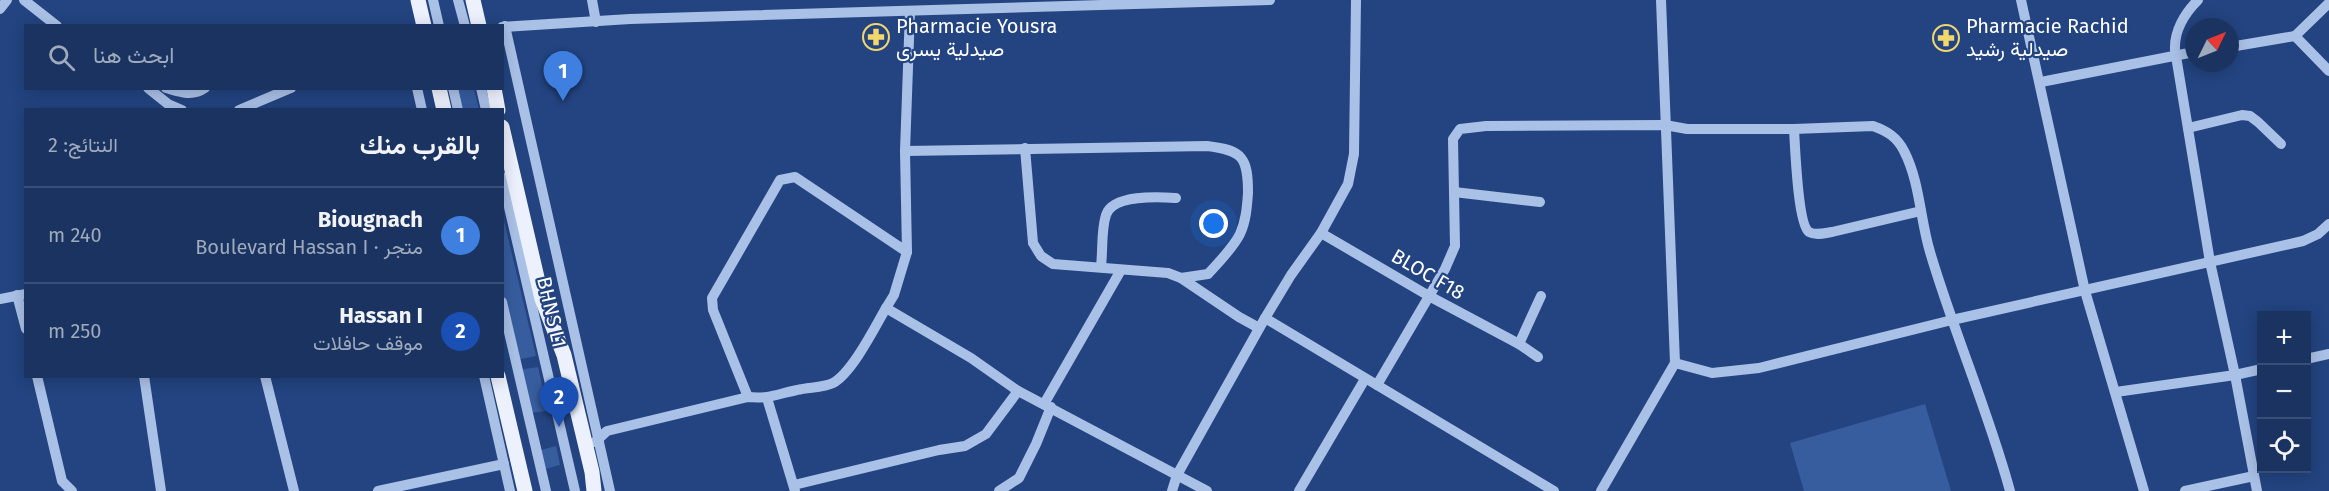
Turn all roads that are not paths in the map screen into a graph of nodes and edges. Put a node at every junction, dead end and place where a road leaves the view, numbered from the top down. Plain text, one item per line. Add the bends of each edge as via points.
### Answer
1 (7, 0) edge
2 (24, 0) edge
3 (418, 0) edge
4 (433, 0) edge
5 (458, 0) edge
6 (473, 0) edge
7 (592, 0) edge
8 (894, 0) edge
9 (1270, 0) edge
10 (1356, 0) edge
11 (1661, 0) edge
12 (2021, 0) edge
13 (2198, 0) edge
14 (1103, 3) edge
15 (2329, 3) edge
16 (0, 9) edge
17 (910, 11) junction
18 (894, 12) junction
19 (596, 22) junction
20 (54, 24) edge
21 (424, 24) edge
22 (439, 24) edge
23 (464, 24) edge
24 (479, 24) edge
25 (504, 27) edge
26 (2295, 36) junction
27 (2239, 45) edge
28 (2185, 54) edge
29 (2176, 55) junction
30 (2329, 71) edge
31 (2041, 82) junction
32 (150, 90) edge
33 (173, 90) edge
34 (199, 90) edge
35 (286, 90) edge
36 (417, 90) edge
37 (439, 90) edge
38 (453, 90) edge
39 (481, 90) edge
40 (494, 90) edge
41 (177, 108) edge
42 (244, 108) edge
43 (422, 108) edge
44 (444, 108) edge
45 (458, 108) edge
46 (486, 108) edge
47 (498, 108) edge
48 (1665, 125) junction
49 (2188, 128) junction
50 (1794, 129) junction
51 (504, 136) edge
52 (2282, 144) dead end
53 (1025, 148) junction
54 (905, 151) junction
55 (504, 186) edge
56 (1454, 192) junction
57 (1176, 198) dead end
58 (1540, 202) dead end
59 (1921, 211) junction
60 (2329, 225) edge
61 (1322, 233) junction
62 (907, 252) junction
63 (2210, 262) junction
64 (1101, 266) junction
65 (1121, 270) junction
66 (1182, 278) junction
67 (2085, 291) junction
68 (21, 295) edge
69 (1429, 296) junction
70 (1541, 296) dead end
71 (0, 299) edge
72 (886, 308) junction
73 (504, 311) edge
74 (24, 315) edge
75 (1266, 318) junction
76 (1952, 320) junction
77 (1259, 328) junction
78 (1519, 344) junction
79 (2329, 354) edge
80 (1538, 357) dead end
81 (2311, 358) edge
82 (573, 359) junction
83 (1675, 363) junction
84 (2257, 370) edge
85 (2235, 375) junction
86 (37, 378) edge
87 (144, 378) edge
88 (266, 378) edge
89 (484, 378) edge
90 (498, 378) edge
91 (1365, 379) junction
92 (1377, 385) junction
93 (1018, 391) junction
94 (2115, 392) junction
95 (748, 397) junction
96 (767, 398) junction
97 (1047, 405) junction
98 (598, 439) junction
99 (587, 451) junction
100 (504, 464) junction
101 (1177, 475) junction
102 (2254, 476) junction
103 (795, 488) edge
104 (72, 491) edge
105 (161, 491) edge
106 (294, 491) edge
107 (378, 491) edge
108 (510, 491) edge
109 (525, 491) edge
110 (546, 491) edge
111 (575, 491) edge
112 (594, 491) edge
113 (610, 491) edge
114 (999, 491) edge
115 (1172, 491) edge
116 (1207, 491) edge
117 (1299, 491) edge
118 (1554, 491) edge
119 (1601, 491) edge
120 (2010, 491) edge
121 (2144, 491) edge
122 (2185, 491) edge
123 (2258, 491) edge

1 - 16 street
2 - 20 street
3 - 21 main road
4 - 22 street
5 - 23 street
6 - 24 main road
7 - 19 street
8 - 18 street
9 - 14 street
10 - 61 street via 1352,170
11 - 48 street
12 - 31 street
13 - 29 street via 2180,24
14 - 17 street
15 - 26 street
17 - 18 street
17 - 54 street
18 - 19 street
19 - 25 street
25 - 82 street
26 - 27 street
26 - 30 street
28 - 29 street
29 - 31 street
29 - 49 street
31 - 67 street
32 - 41 street
33 - 34 street via 188,94
35 - 42 street
36 - 43 street
37 - 44 main road
38 - 45 street
39 - 46 street
40 - 47 main road
48 - 50 street via 1687,129
48 - 56 street via 1460,129 1453,139
48 - 83 street
49 - 52 street via 2250,116
49 - 63 street
50 - 59 street via 1873,126 1890,134 1900,144 1913,170
50 - 59 street via 1801,215 1810,232 1832,232
51 - 82 main road via 542,299
53 - 54 street
53 - 64 street via 1033,243 1053,264
53 - 66 street via 1207,146 1236,153 1249,174 1245,218 1239,236 1208,274
54 - 62 street
55 - 111 street, BHNS L1
56 - 58 street
56 - 69 street via 1455,246
57 - 64 street via 1138,198 1110,208
59 - 76 street
60 - 63 street via 2303,241
61 - 69 street, BLOC F18
61 - 75 street
62 - 72 street
62 - 95 street via 795,177 780,180 711,298
63 - 67 street
63 - 85 street
64 - 65 street
65 - 66 street via 1168,273
65 - 97 street
66 - 77 street
67 - 76 street
67 - 94 street
68 - 71 street
68 - 74 street
69 - 78 street, BLOC F18
69 - 92 street
70 - 78 street
72 - 93 street via 972,357
72 - 96 street via 841,378 831,384
73 - 110 street
75 - 77 street
75 - 91 street
76 - 83 street via 1759,368 1712,373
76 - 120 street via 1984,405
77 - 101 street
78 - 80 street, BLOC F18
79 - 81 street
82 - 98 street
82 - 99 main road
83 - 119 street
84 - 85 street
85 - 94 street
85 - 102 street
86 - 104 street via 62,481
87 - 105 street
88 - 106 street
89 - 100 street
90 - 109 main road
91 - 92 street
91 - 117 street
92 - 118 street
93 - 97 street
93 - 103 street via 986,435 965,446
94 - 121 street
95 - 96 street
95 - 98 street via 607,431
96 - 103 street
97 - 101 street
97 - 114 street via 1036,444 1019,478
98 - 99 street
98 - 113 street
99 - 112 main road
100 - 107 street
100 - 108 street
101 - 115 street
101 - 116 street
102 - 122 street
102 - 123 street

